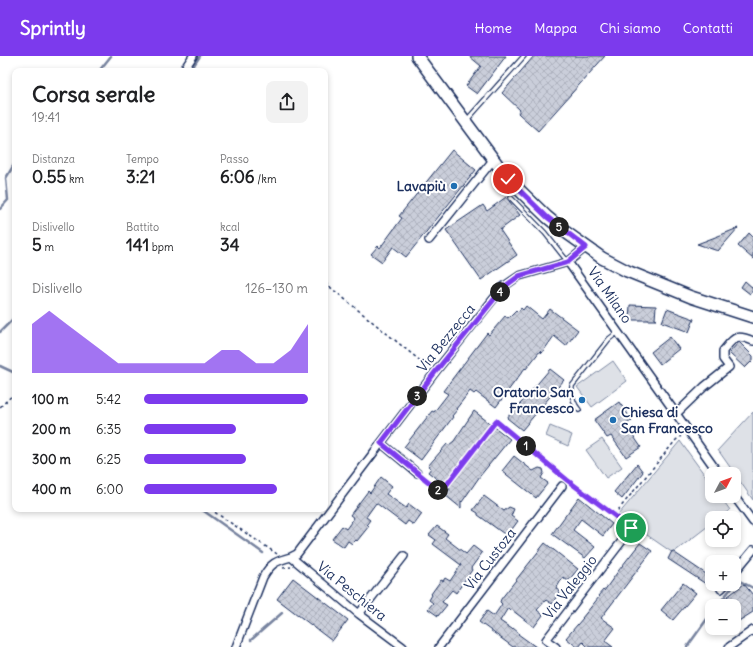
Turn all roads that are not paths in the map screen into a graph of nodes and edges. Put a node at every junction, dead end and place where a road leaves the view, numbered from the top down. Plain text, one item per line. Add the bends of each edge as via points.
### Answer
1 (193, 56) edge
2 (417, 56) edge
3 (524, 56) edge
4 (185, 68) edge
5 (465, 122) junction
6 (493, 160) junction
7 (511, 198) dead end
8 (429, 240) dead end
9 (586, 247) junction
10 (568, 262) junction
11 (753, 317) edge
12 (618, 332) junction
13 (753, 341) edge
14 (579, 410) dead end
15 (676, 414) junction
16 (381, 443) junction
17 (714, 467) edge
18 (417, 473) road end
19 (562, 486) dead end
20 (739, 503) edge
21 (753, 522) edge
22 (622, 541) road end
23 (753, 550) edge
24 (404, 556) dead end
25 (288, 558) junction
26 (741, 565) edge
27 (359, 614) junction
28 (753, 630) edge
29 (734, 646) edge
30 (236, 647) edge
31 (403, 647) edge
32 (438, 647) edge
33 (556, 647) edge

1 - 4 street
2 - 5 main road
3 - 5 lane
5 - 6 main road
6 - 8 street
6 - 9 main road via 508,179 547,217
7 - 10 lane, Via Milano via 546,234
9 - 10 street
9 - 11 main road via 602,258 657,284
10 - 12 street, Via Milano
10 - 16 street, Via Bezzecca via 519,276 504,287
12 - 14 lane via 609,338 572,386 574,404
12 - 15 street, Via Milano
13 - 15 street via 742,336 734,337 723,351 723,359 729,367
15 - 17 street, Via Milano
16 - 18 street
16 - 25 street, Via Bezzecca via 297,554
19 - 32 street, Via Custoza
20 - 21 street
22 - 33 street, Via Valeggio via 546,640
23 - 26 street
24 - 27 street
25 - 27 street, Via Peschiera via 297,562
25 - 30 street, Via Bezzecca via 271,564 263,577
27 - 31 street, Via Peschiera
28 - 29 street

